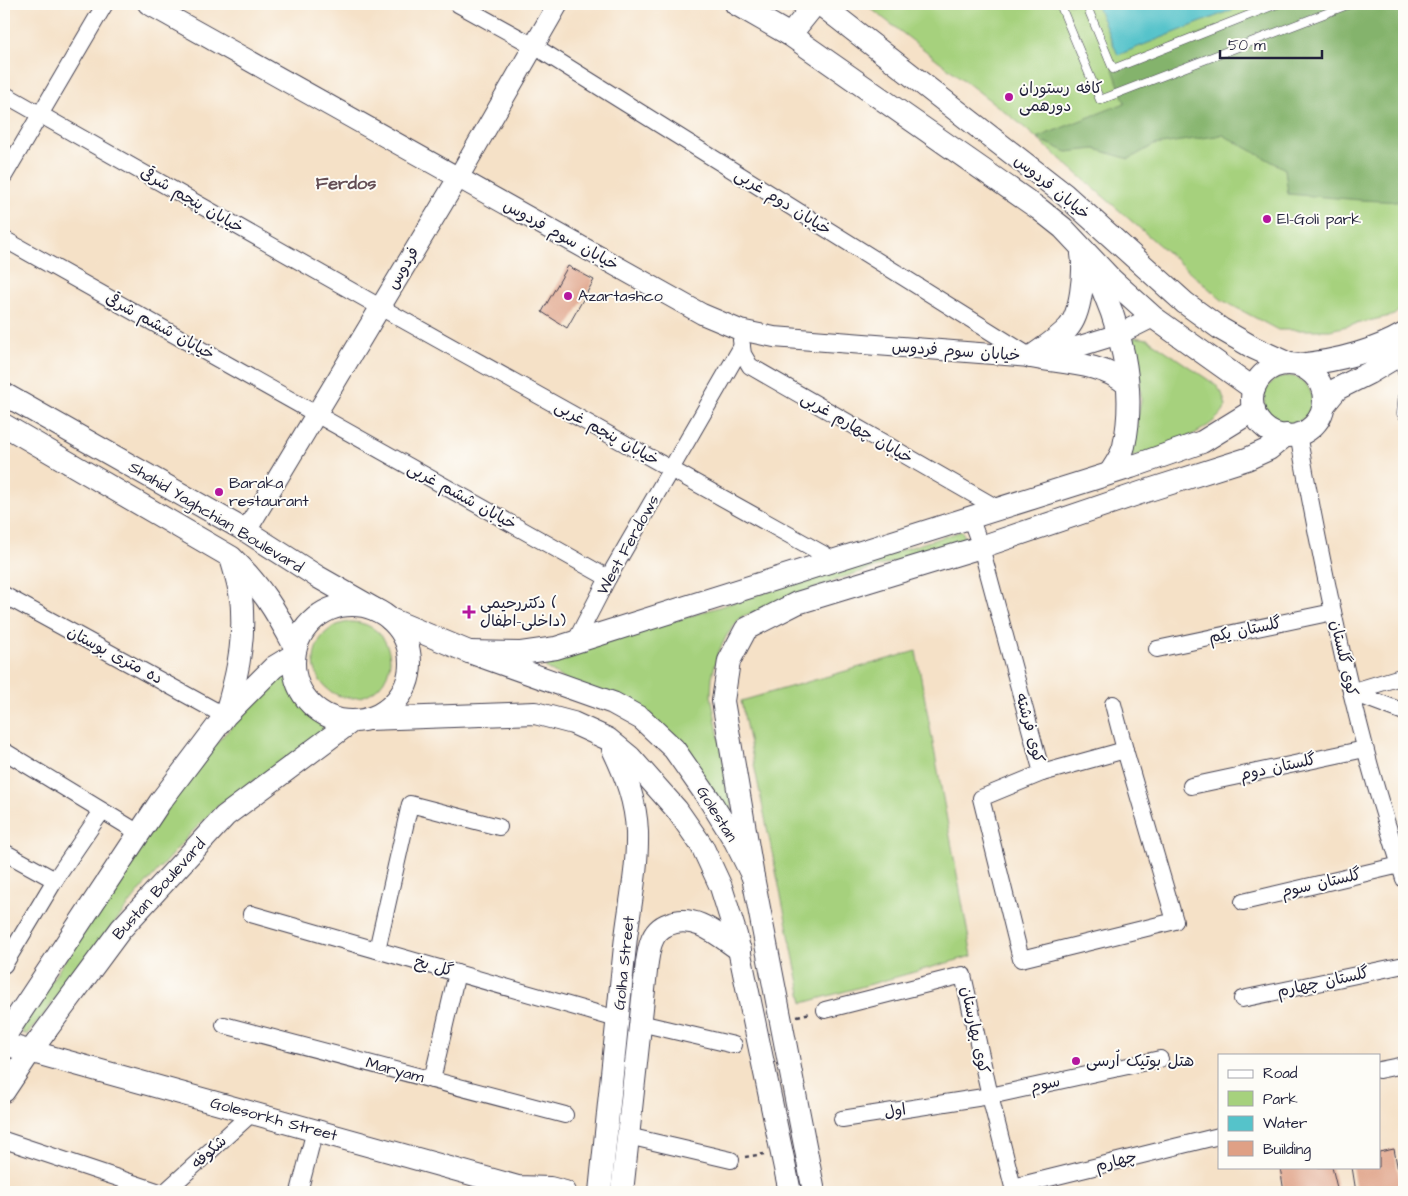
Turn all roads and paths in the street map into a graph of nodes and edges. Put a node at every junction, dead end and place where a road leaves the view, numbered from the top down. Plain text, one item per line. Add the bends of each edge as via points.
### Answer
1 (105, 4) edge
2 (148, 4) edge
3 (458, 4) edge
4 (558, 4) edge
5 (736, 4) edge
6 (815, 4) edge
7 (820, 4) edge
8 (1060, 4) edge
9 (1086, 4) edge
10 (1277, 4) edge
11 (1350, 4) edge
12 (790, 35) junction
13 (534, 46) junction
14 (4, 94) edge
15 (41, 115) junction
16 (4, 176) edge
17 (458, 178) junction
18 (4, 239) edge
19 (1081, 246) junction
20 (380, 307) junction
21 (1153, 317) junction
22 (1119, 334) junction
23 (1404, 334) edge
24 (741, 338) junction
25 (1400, 355) edge
26 (1031, 357) junction
27 (1292, 364) junction
28 (1127, 384) junction
29 (4, 394) edge
30 (1254, 399) junction
31 (1324, 405) junction
32 (316, 414) junction
33 (1404, 418) edge
34 (4, 425) edge
35 (71, 432) junction
36 (1292, 435) junction
37 (56, 456) junction
38 (671, 468) junction
39 (1110, 473) junction
40 (997, 508) junction
41 (970, 517) junction
42 (246, 531) junction
43 (980, 547) junction
44 (231, 557) junction
45 (834, 560) junction
46 (608, 578) junction
47 (4, 595) edge
48 (1333, 612) junction
49 (383, 614) junction
50 (576, 642) junction
51 (1157, 649) dead end
52 (294, 651) junction
53 (469, 652) junction
54 (1404, 676) edge
55 (1351, 692) junction
56 (1113, 704) dead end
57 (1404, 712) edge
58 (226, 716) junction
59 (360, 721) junction
60 (608, 739) junction
61 (1365, 749) junction
62 (1125, 750) junction
63 (4, 751) edge
64 (1042, 773) junction
65 (1191, 786) dead end
66 (102, 811) junction
67 (499, 827) dead end
68 (139, 833) junction
69 (4, 852) edge
70 (1402, 872) edge
71 (753, 877) junction
72 (55, 880) junction
73 (1242, 902) dead end
74 (252, 914) dead end
75 (376, 950) junction
76 (740, 950) junction
77 (4, 965) edge
78 (1404, 965) edge
79 (457, 973) junction
80 (1242, 1000) dead end
81 (825, 1010) joint
82 (617, 1019) junction
83 (780, 1019) junction
84 (640, 1023) junction
85 (224, 1025) dead end
86 (4, 1037) edge
87 (4, 1044) edge
88 (734, 1045) dead end
89 (30, 1052) junction
90 (1160, 1059) dead end
91 (1404, 1065) edge
92 (1380, 1070) edge
93 (432, 1080) junction
94 (4, 1091) edge
95 (990, 1096) junction
96 (253, 1112) junction
97 (565, 1115) dead end
98 (842, 1119) dead end
99 (315, 1130) junction
100 (628, 1136) junction
101 (1218, 1136) edge
102 (4, 1140) edge
103 (782, 1150) junction
104 (731, 1160) joint
105 (523, 1189) edge
106 (558, 1190) edge
107 (1015, 1190) edge
108 (160, 1192) edge
109 (165, 1192) edge
110 (299, 1192) edge
111 (600, 1192) edge
112 (622, 1192) edge
113 (790, 1192) edge
114 (814, 1192) edge

1 - 15 street
2 - 17 street, خیابان سوم فردوس
3 - 13 street, خیابان دوم غربی
4 - 13 street, فردوس
5 - 12 main road, خیابان فردوس
6 - 12 main road
7 - 27 main road, خیابان فردوس via 1064,194 1185,303 1254,348
8 - 11 lane via 1100,100
9 - 10 lane via 1113,69
12 - 19 main road, خیابان فردوس via 1040,209
13 - 17 street, فردوس
13 - 26 street, خیابان دوم غربی
14 - 15 street, خیابان پنجم شرقی
15 - 16 street
15 - 20 street, خیابان پنجم شرقی
17 - 20 street, فردوس
17 - 24 street, خیابان سوم فردوس
18 - 32 street, خیابان ششم شرقی
19 - 21 main road, خیابان فردوس
19 - 22 main road via 1106,294
19 - 26 main road via 1082,288 1069,328
20 - 32 street, فردوس
20 - 38 street, خیابان پنجم غربی
21 - 22 street, خیابان سوم فردوس
21 - 30 main road, خیابان فردوس
22 - 26 street, خیابان سوم فردوس
22 - 28 main road
23 - 27 main road via 1359,354 1326,362
24 - 26 street, خیابان سوم فردوس
24 - 38 street, West Ferdows
24 - 40 street, خیابان چهارم غربی via 743,354 750,366
25 - 31 main road via 1337,389
25 - 33 lane via 1404,379 1400,414
26 - 28 main road via 1093,368 1118,376
27 - 30 main road via 1276,365 1267,371 1259,379
27 - 31 main road via 1316,376 1323,389
28 - 39 main road via 1124,448
29 - 35 main road, Shahid Yaghchian Boulevard
30 - 36 main road via 1258,420 1266,428
30 - 39 main road via 1202,442
31 - 36 main road via 1316,423 1308,430
32 - 42 street, فردوس
32 - 46 street, خیابان ششم غربی
34 - 37 main road, Shahid Yaghchian Boulevard
35 - 37 main road
35 - 42 main road, Shahid Yaghchian Boulevard
36 - 43 main road via 1247,459
36 - 48 street, کوی گلستان
37 - 44 main road, Shahid Yaghchian Boulevard
38 - 45 street, خیابان پنجم غربی
38 - 46 street, West Ferdows
39 - 40 main road
40 - 41 main road
41 - 43 street, کوی فرشته
41 - 45 main road
42 - 49 main road, Shahid Yaghchian Boulevard
43 - 64 street, کوی فرشته
43 - 71 main road via 796,603 746,629 729,661 722,701
44 - 52 main road, Shahid Yaghchian Boulevard via 250,576 274,609
44 - 58 main road via 242,610 241,646
45 - 50 main road
46 - 50 street, West Ferdows
47 - 58 street, ده متری بوستان
48 - 51 street, گلستان یکم
48 - 55 street, کوی گلستان
49 - 52 main road via 360,605 343,605 327,610 302,632
49 - 53 main road, Golestan
49 - 59 main road via 402,632 409,649 409,675 398,700 385,712
50 - 53 main road via 521,653
52 - 58 main road
52 - 59 main road via 293,671 307,701 335,719
53 - 71 main road, Golestan via 612,703 642,719 674,749 735,841
54 - 55 street
55 - 57 street
55 - 61 street, کوی گلستان
56 - 62 street
58 - 68 main road
59 - 60 main road, Golestan via 535,713 573,723
59 - 89 main road, Bustan Boulevard via 225,816 121,929
60 - 76 main road, Golestan via 630,757 678,810 702,846 721,887
60 - 82 main road, Golha Street via 626,776 634,802 637,831
61 - 65 street, گلستان دوم
61 - 70 street, کوی گلستان
62 - 64 street
62 - 64 street, کوی فرشته via 1175,921 1021,960 981,798
63 - 66 street
66 - 68 street
66 - 72 street
67 - 75 street via 410,804
68 - 86 main road
69 - 72 street
70 - 73 street, گلستان سوم
71 - 83 main road, Golestan
72 - 77 street
74 - 75 street, گل یخ
75 - 79 street, گل یخ
76 - 84 main road, Golha Street via 703,926 688,921 660,927 651,942
76 - 103 main road, Golestan
78 - 80 street, گلستان چهارم
79 - 82 street, گل یخ
79 - 93 street
81 - 83 path
81 - 95 street, کوی بهارستان via 963,975
82 - 84 main road
82 - 111 main road, Golha Street
83 - 114 main road, Golestan
84 - 88 street
84 - 100 main road, Golha Street
85 - 93 street, Maryam
87 - 89 main road, Golesorkh Street
89 - 94 main road, Bustan Boulevard
89 - 96 main road, Golesorkh Street
90 - 95 street, سوم
91 - 92 street
93 - 97 street, Maryam
95 - 98 street, اول
95 - 107 street, کوی بهارستان
96 - 99 main road, Golesorkh Street
96 - 109 street, شکوفه
99 - 105 main road, Golesorkh Street
99 - 110 street
100 - 104 street
100 - 112 main road, Golha Street
101 - 107 street, چهارم
102 - 108 street
103 - 104 path
103 - 113 main road, Golestan
105 - 106 main road, Golesorkh Street

